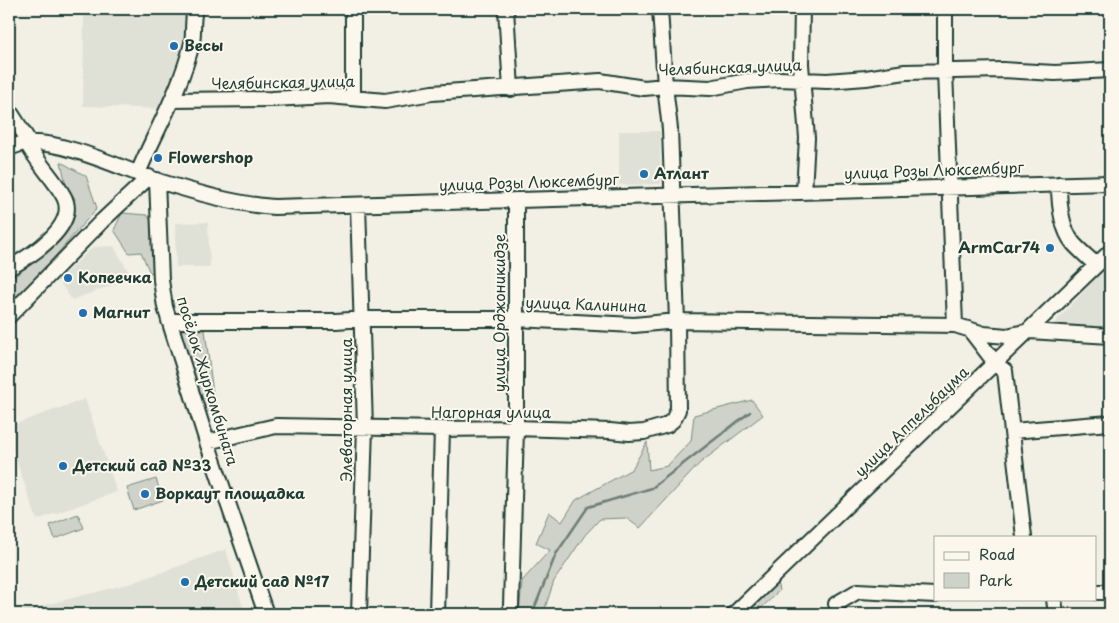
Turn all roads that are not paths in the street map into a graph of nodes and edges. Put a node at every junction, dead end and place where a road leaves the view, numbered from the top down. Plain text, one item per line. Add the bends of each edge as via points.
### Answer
1 (195, 9) edge
2 (353, 9) edge
3 (506, 9) edge
4 (660, 9) edge
5 (802, 9) edge
6 (945, 9) edge
7 (1110, 70) edge
8 (945, 71) junction
9 (802, 81) junction
10 (665, 86) junction
11 (511, 89) junction
12 (354, 98) junction
13 (172, 100) junction
14 (9, 110) edge
15 (28, 143) junction
16 (9, 148) edge
17 (148, 177) junction
18 (1110, 183) edge
19 (1059, 184) junction
20 (949, 186) junction
21 (804, 191) junction
22 (671, 195) junction
23 (516, 200) junction
24 (358, 205) junction
25 (1110, 252) edge
26 (1096, 266) junction
27 (9, 268) edge
28 (9, 316) edge
29 (516, 318) junction
30 (363, 319) junction
31 (677, 321) junction
32 (169, 322) junction
33 (955, 325) junction
34 (970, 330) junction
35 (1029, 331) junction
36 (1110, 336) edge
37 (996, 364) junction
38 (1110, 423) edge
39 (365, 427) junction
40 (516, 428) junction
41 (442, 429) junction
42 (1012, 431) junction
43 (207, 442) junction
44 (1024, 536) edge
45 (1096, 592) edge
46 (1110, 592) edge
47 (934, 595) edge
48 (1054, 600) edge
49 (836, 604) dead end
50 (511, 606) dead end
51 (266, 614) edge
52 (359, 614) edge
53 (437, 614) edge
54 (734, 614) edge
55 (1056, 614) edge

1 - 13 street via 192,42
2 - 12 street
3 - 11 street
4 - 10 street, Нагорная улица
5 - 9 street
6 - 8 street
7 - 8 street, Челябинская улица via 1056,73
8 - 9 street, Челябинская улица
8 - 20 street
9 - 10 street, Челябинская улица via 747,81 710,88
9 - 21 street via 807,138
10 - 11 street, Челябинская улица via 644,88 600,81
10 - 22 street, Нагорная улица via 670,129
11 - 12 street, Челябинская улица via 432,93 385,101
12 - 13 street, Челябинская улица
13 - 17 street
14 - 15 street
15 - 16 street
15 - 17 street, улица Розы Люксембург via 60,147
15 - 27 street via 64,197 66,209 62,223 48,241
17 - 24 street, улица Розы Люксембург via 251,205
17 - 28 street
17 - 32 street, посёлок Жиркомбината
18 - 19 street, улица Розы Люксембург
19 - 20 street, улица Розы Люксембург
19 - 26 street via 1059,200 1067,232
20 - 21 street, улица Розы Люксембург
20 - 33 street
21 - 22 street, улица Розы Люксембург
22 - 23 street, улица Розы Люксембург
22 - 31 street, Нагорная улица
23 - 24 street, улица Розы Люксембург
23 - 29 street, улица Орджоникидзе
24 - 30 street, Элеваторная улица
25 - 26 street, улица Аппельбаума
26 - 35 street, улица Аппельбаума
29 - 30 street, улица Калинина
29 - 31 street, улица Калинина via 634,325
29 - 40 street, улица Орджоникидзе
30 - 32 street, улица Калинина
30 - 39 street, Элеваторная улица
31 - 33 street, улица Калинина
31 - 40 street, Нагорная улица via 678,410 674,420 667,425 629,433
32 - 43 street, посёлок Жиркомбината
33 - 34 street, улица Калинина
34 - 35 street, улица Калинина via 1007,336
34 - 37 street
35 - 36 street, улица Калинина
35 - 37 street, улица Аппельбаума
37 - 42 street via 1006,371
37 - 54 street, улица Аппельбаума
38 - 42 street
39 - 41 street, Нагорная улица
39 - 43 street, Нагорная улица via 276,426
39 - 52 street, Элеваторная улица
40 - 41 street, Нагорная улица
40 - 50 street, улица Орджоникидзе
41 - 53 street
42 - 44 street
43 - 51 street, посёлок Жиркомбината
45 - 46 street
47 - 49 street via 858,591
48 - 55 street

